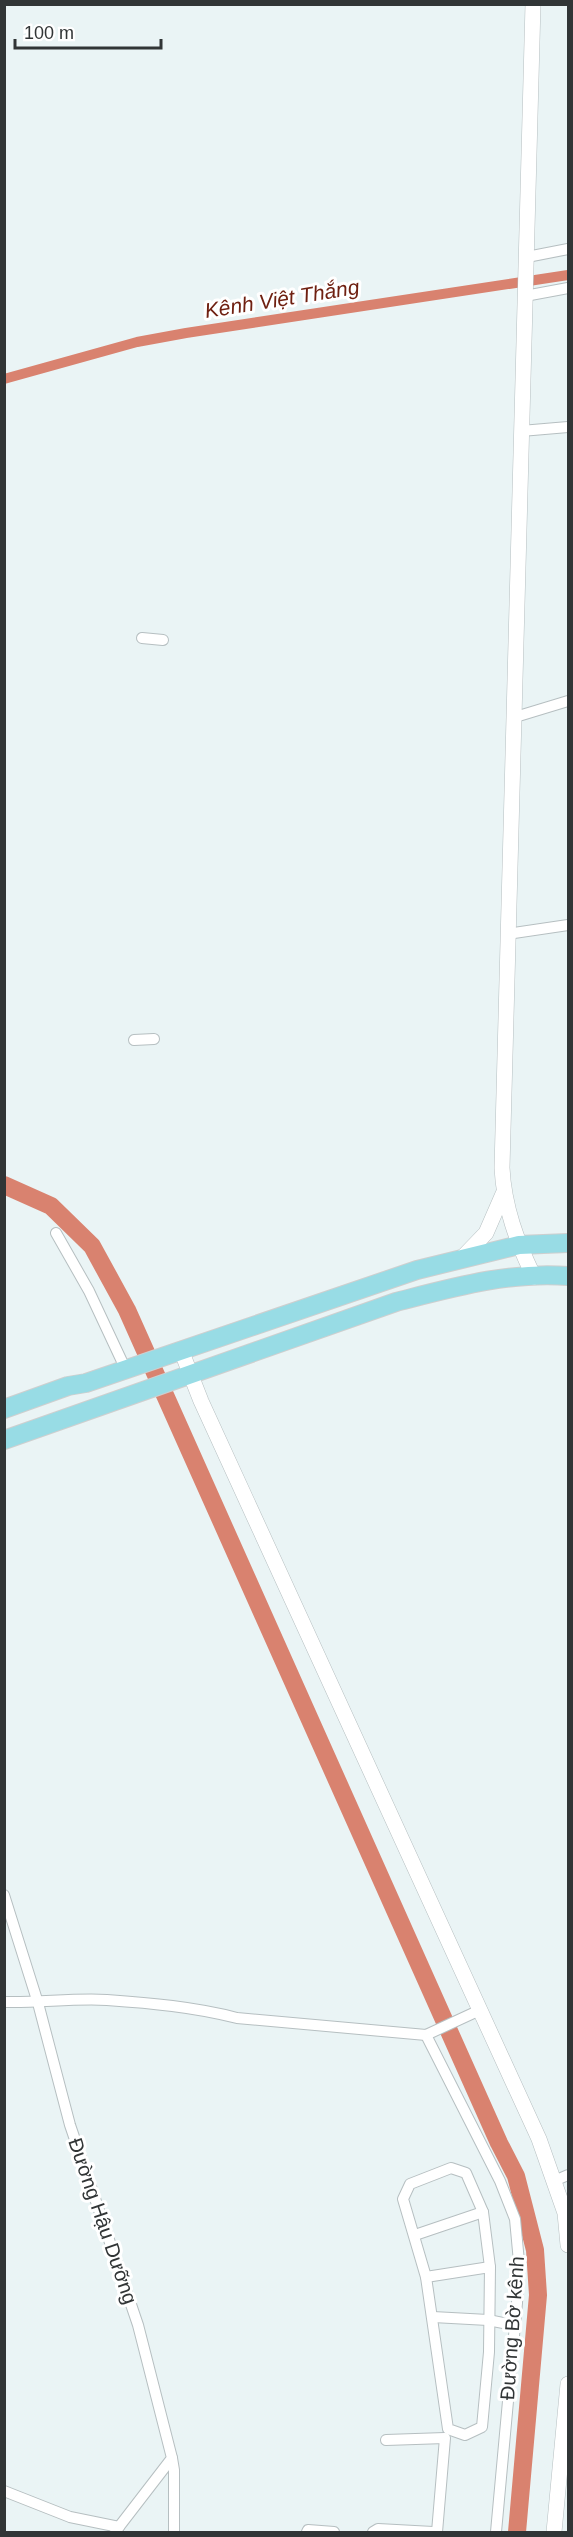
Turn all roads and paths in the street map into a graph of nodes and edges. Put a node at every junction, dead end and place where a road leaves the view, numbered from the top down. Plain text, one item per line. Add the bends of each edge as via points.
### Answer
1 (533, 4) edge
2 (568, 249) edge
3 (527, 259) junction
4 (568, 288) edge
5 (525, 296) junction
6 (568, 427) edge
7 (521, 431) junction
8 (142, 638) dead end
9 (163, 640) dead end
10 (568, 701) edge
11 (512, 718) junction
12 (568, 925) edge
13 (507, 934) junction
14 (154, 1039) dead end
15 (134, 1040) dead end
16 (503, 1194) junction
17 (56, 1233) dead end
18 (568, 1244) edge
19 (519, 1245) junction
20 (460, 1260) junction
21 (568, 1276) edge
22 (534, 1277) junction
23 (181, 1350) junction
24 (132, 1368) junction
25 (189, 1374) junction
26 (86, 1383) junction
27 (4, 1409) edge
28 (4, 1418) edge
29 (4, 1440) edge
30 (4, 1895) edge
31 (4, 2002) edge
32 (38, 2003) junction
33 (480, 2010) junction
34 (426, 2035) junction
35 (568, 2175) edge
36 (554, 2181) junction
37 (483, 2212) junction
38 (415, 2235) junction
39 (568, 2245) edge
40 (490, 2267) junction
41 (426, 2277) junction
42 (434, 2317) junction
43 (488, 2320) junction
44 (513, 2325) junction
45 (568, 2384) edge
46 (386, 2440) dead end
47 (172, 2458) junction
48 (4, 2491) edge
49 (117, 2530) edge
50 (174, 2532) edge
51 (307, 2532) edge
52 (334, 2532) edge
53 (373, 2532) edge
54 (435, 2532) edge
55 (496, 2532) edge
56 (554, 2532) edge

1 - 3 street
2 - 3 street
3 - 5 street
4 - 5 street
5 - 7 street
6 - 7 street
7 - 11 street
8 - 9 street
10 - 11 street
11 - 13 street
12 - 13 street
13 - 16 street
14 - 15 street
16 - 19 street
16 - 20 street via 486,1233
17 - 24 street
18 - 19 main road
19 - 20 main road
19 - 22 street
20 - 23 main road via 417,1270
21 - 22 main road
22 - 25 main road via 450,1288 396,1302
23 - 24 main road
23 - 25 street
24 - 26 main road
25 - 29 main road
25 - 33 street
26 - 27 main road
26 - 28 main road via 70,1394
30 - 32 street, Đường Hậu Dưỡng
31 - 32 street
32 - 34 street via 105,2000 237,2018
32 - 47 street, Đường Hậu Dưỡng via 70,2125 138,2325
33 - 34 street
33 - 36 street
34 - 44 street, Đường Bờ kênh via 500,2181 515,2219 519,2262
35 - 36 street
36 - 39 street via 565,2212
37 - 38 street
37 - 38 street via 466,2173 451,2168 410,2184 403,2199
37 - 40 street
38 - 41 street
40 - 41 street
40 - 43 street
41 - 42 street
42 - 43 street
42 - 43 street via 448,2429 465,2435 482,2427
43 - 44 street
44 - 55 street, Đường Bờ kênh
45 - 56 street
46 - 54 street via 445,2438
47 - 49 street
47 - 50 street, Đường Hậu Dưỡng
48 - 49 street via 70,2517
51 - 52 street
53 - 54 street

